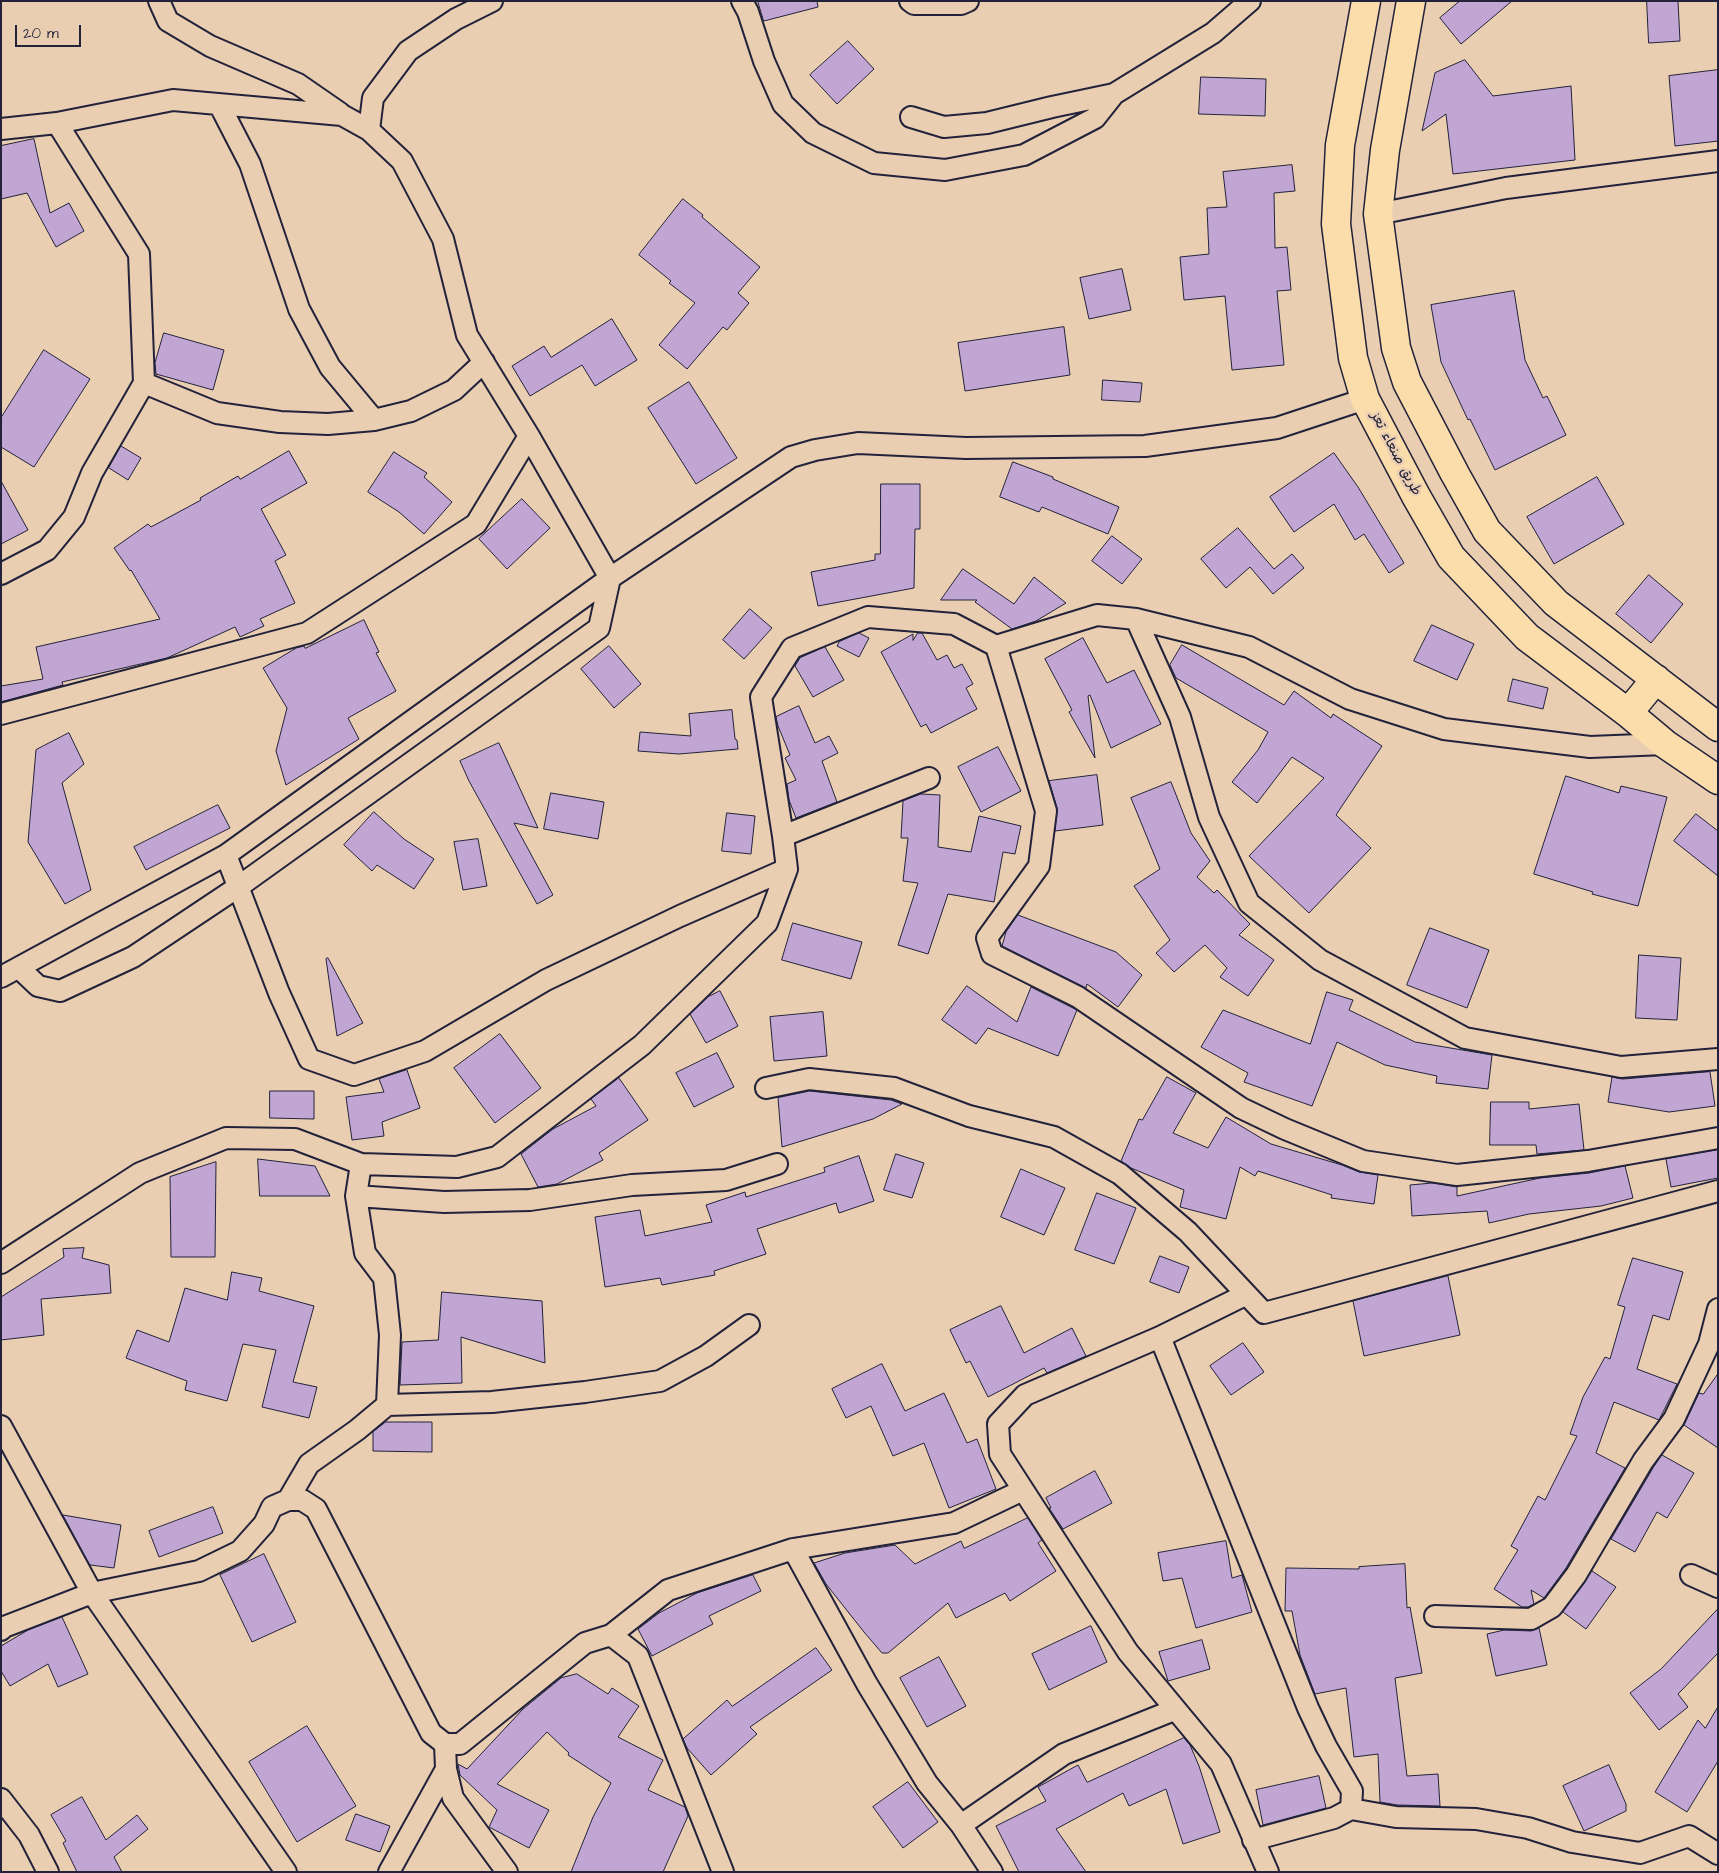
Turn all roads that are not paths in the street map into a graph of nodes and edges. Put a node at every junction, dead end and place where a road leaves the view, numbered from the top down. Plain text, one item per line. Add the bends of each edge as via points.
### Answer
1 (159, 1) edge
2 (492, 1) edge
3 (742, 1) edge
4 (910, 1) edge
5 (968, 1) edge
6 (1250, 1) edge
7 (1366, 1) edge
8 (1412, 1) edge
9 (1114, 94) junction
10 (219, 104) junction
11 (342, 114) junction
12 (911, 118) dead end
13 (57, 123) junction
14 (1, 129) edge
15 (369, 130) junction
16 (1718, 161) edge
17 (1378, 214) junction
18 (484, 362) junction
19 (144, 383) junction
20 (1366, 399) junction
21 (374, 420) junction
22 (530, 436) junction
23 (1, 574) edge
24 (610, 578) junction
25 (1136, 619) junction
26 (996, 646) junction
27 (1656, 678) junction
28 (1628, 713) junction
29 (1, 714) edge
30 (1718, 727) edge
31 (1665, 744) junction
32 (929, 778) dead end
33 (1718, 780) edge
34 (784, 836) junction
35 (226, 855) junction
36 (787, 869) junction
37 (238, 887) junction
38 (10, 972) edge
39 (1718, 1060) edge
40 (766, 1088) dead end
41 (1718, 1138) edge
42 (361, 1164) junction
43 (777, 1164) dead end
44 (1718, 1191) edge
45 (356, 1196) junction
46 (1, 1263) edge
47 (1245, 1295) junction
48 (1718, 1309) edge
49 (749, 1325) dead end
50 (1160, 1338) junction
51 (387, 1405) junction
52 (2, 1428) edge
53 (1023, 1490) junction
54 (288, 1500) junction
55 (793, 1549) junction
56 (1691, 1575) dead end
57 (1718, 1587) edge
58 (92, 1593) junction
59 (1435, 1616) dead end
60 (1, 1630) edge
61 (611, 1636) junction
62 (1174, 1710) junction
63 (445, 1744) junction
64 (446, 1769) junction
65 (1, 1799) edge
66 (1351, 1809) junction
67 (961, 1825) junction
68 (1253, 1840) junction
69 (1718, 1854) edge
70 (48, 1872) edge
71 (286, 1872) edge
72 (389, 1872) edge
73 (507, 1872) edge
74 (723, 1872) edge
75 (992, 1872) edge
76 (1268, 1872) edge

1 - 11 street via 168,21 210,46 298,84
2 - 15 street via 456,19 408,50 373,98
3 - 9 street via 783,104 813,133 874,162 945,170 1024,155 1095,118
4 - 5 street via 914,4 961,4
6 - 9 street via 1213,33
7 - 20 highway, طريق صنعاء تعز via 1340,145 1336,224 1353,358
8 - 17 highway via 1385,150
9 - 12 street via 987,123 944,127
10 - 11 street
10 - 13 street via 173,100
10 - 21 street via 250,164 299,309 330,367
11 - 15 street
13 - 14 street
13 - 19 street via 139,254
15 - 18 street via 402,161 443,238 467,335
16 - 17 street via 1506,188
17 - 27 highway via 1396,348 1407,382 1487,531 1556,603
18 - 21 street via 454,390 411,411
18 - 22 street
19 - 21 street via 217,413 280,422 328,424
19 - 23 street via 92,473 74,517 47,550
20 - 24 street via 1277,428 1145,446 966,448 858,443 815,450 791,457
20 - 28 highway, طريق صنعاء تعز via 1451,557 1526,637
22 - 24 street
22 - 29 street via 476,524 306,633
24 - 35 street
24 - 37 street via 599,628
25 - 26 street via 1097,615
25 - 31 street via 1249,647 1350,699 1444,729 1590,747
25 - 39 street via 1180,717 1209,817 1249,904 1320,960 1465,1038 1621,1067
26 - 34 street via 954,624 868,617 792,648 761,697
26 - 41 street via 1046,811 1038,866 987,938 992,954 1078,997 1241,1108 1363,1161 1457,1175 1588,1161
27 - 28 highway
27 - 30 highway
28 - 31 highway, طريق صنعاء تعز
31 - 33 highway, طريق صنعاء تعز
32 - 34 street
34 - 36 street
35 - 37 street
35 - 38 street
36 - 37 street via 546,980 425,1051 354,1075 309,1059
36 - 42 street via 767,923 760,930 642,1046 498,1157 458,1167
37 - 38 street via 133,957 60,991 38,986
40 - 47 street via 810,1079 894,1088 970,1116 1054,1137 1120,1174 1188,1232
42 - 45 street
42 - 46 street via 296,1139 226,1138 140,1173
43 - 45 street via 726,1180 632,1185 530,1200 444,1202
44 - 47 street via 1264,1313
45 - 51 street via 364,1253 384,1278 390,1336
47 - 50 street
48 - 59 street via 1709,1344 1674,1418 1643,1461 1576,1574 1552,1607 1531,1619
49 - 51 street via 706,1356 660,1381 492,1402
50 - 53 street via 1025,1395 998,1424 1000,1454
50 - 66 street via 1308,1708 1352,1791
51 - 54 street via 309,1464
52 - 58 street
53 - 55 street via 954,1523
53 - 62 street via 1128,1652
54 - 58 street via 272,1507 264,1524 240,1552 199,1571
54 - 63 street via 302,1500 316,1509 430,1733
55 - 61 street via 668,1590
55 - 67 street via 867,1684 922,1775
56 - 57 street
58 - 60 street
58 - 71 street
61 - 63 street via 585,1643 460,1744
61 - 74 street via 638,1656
62 - 67 street via 1064,1754
62 - 68 street via 1220,1764
63 - 64 street
64 - 72 street
64 - 73 street via 453,1798
65 - 70 street via 29,1835
66 - 68 street via 1334,1818
66 - 69 street via 1396,1816 1476,1819 1528,1828 1572,1842 1640,1853 1689,1836
67 - 75 street
68 - 76 street

